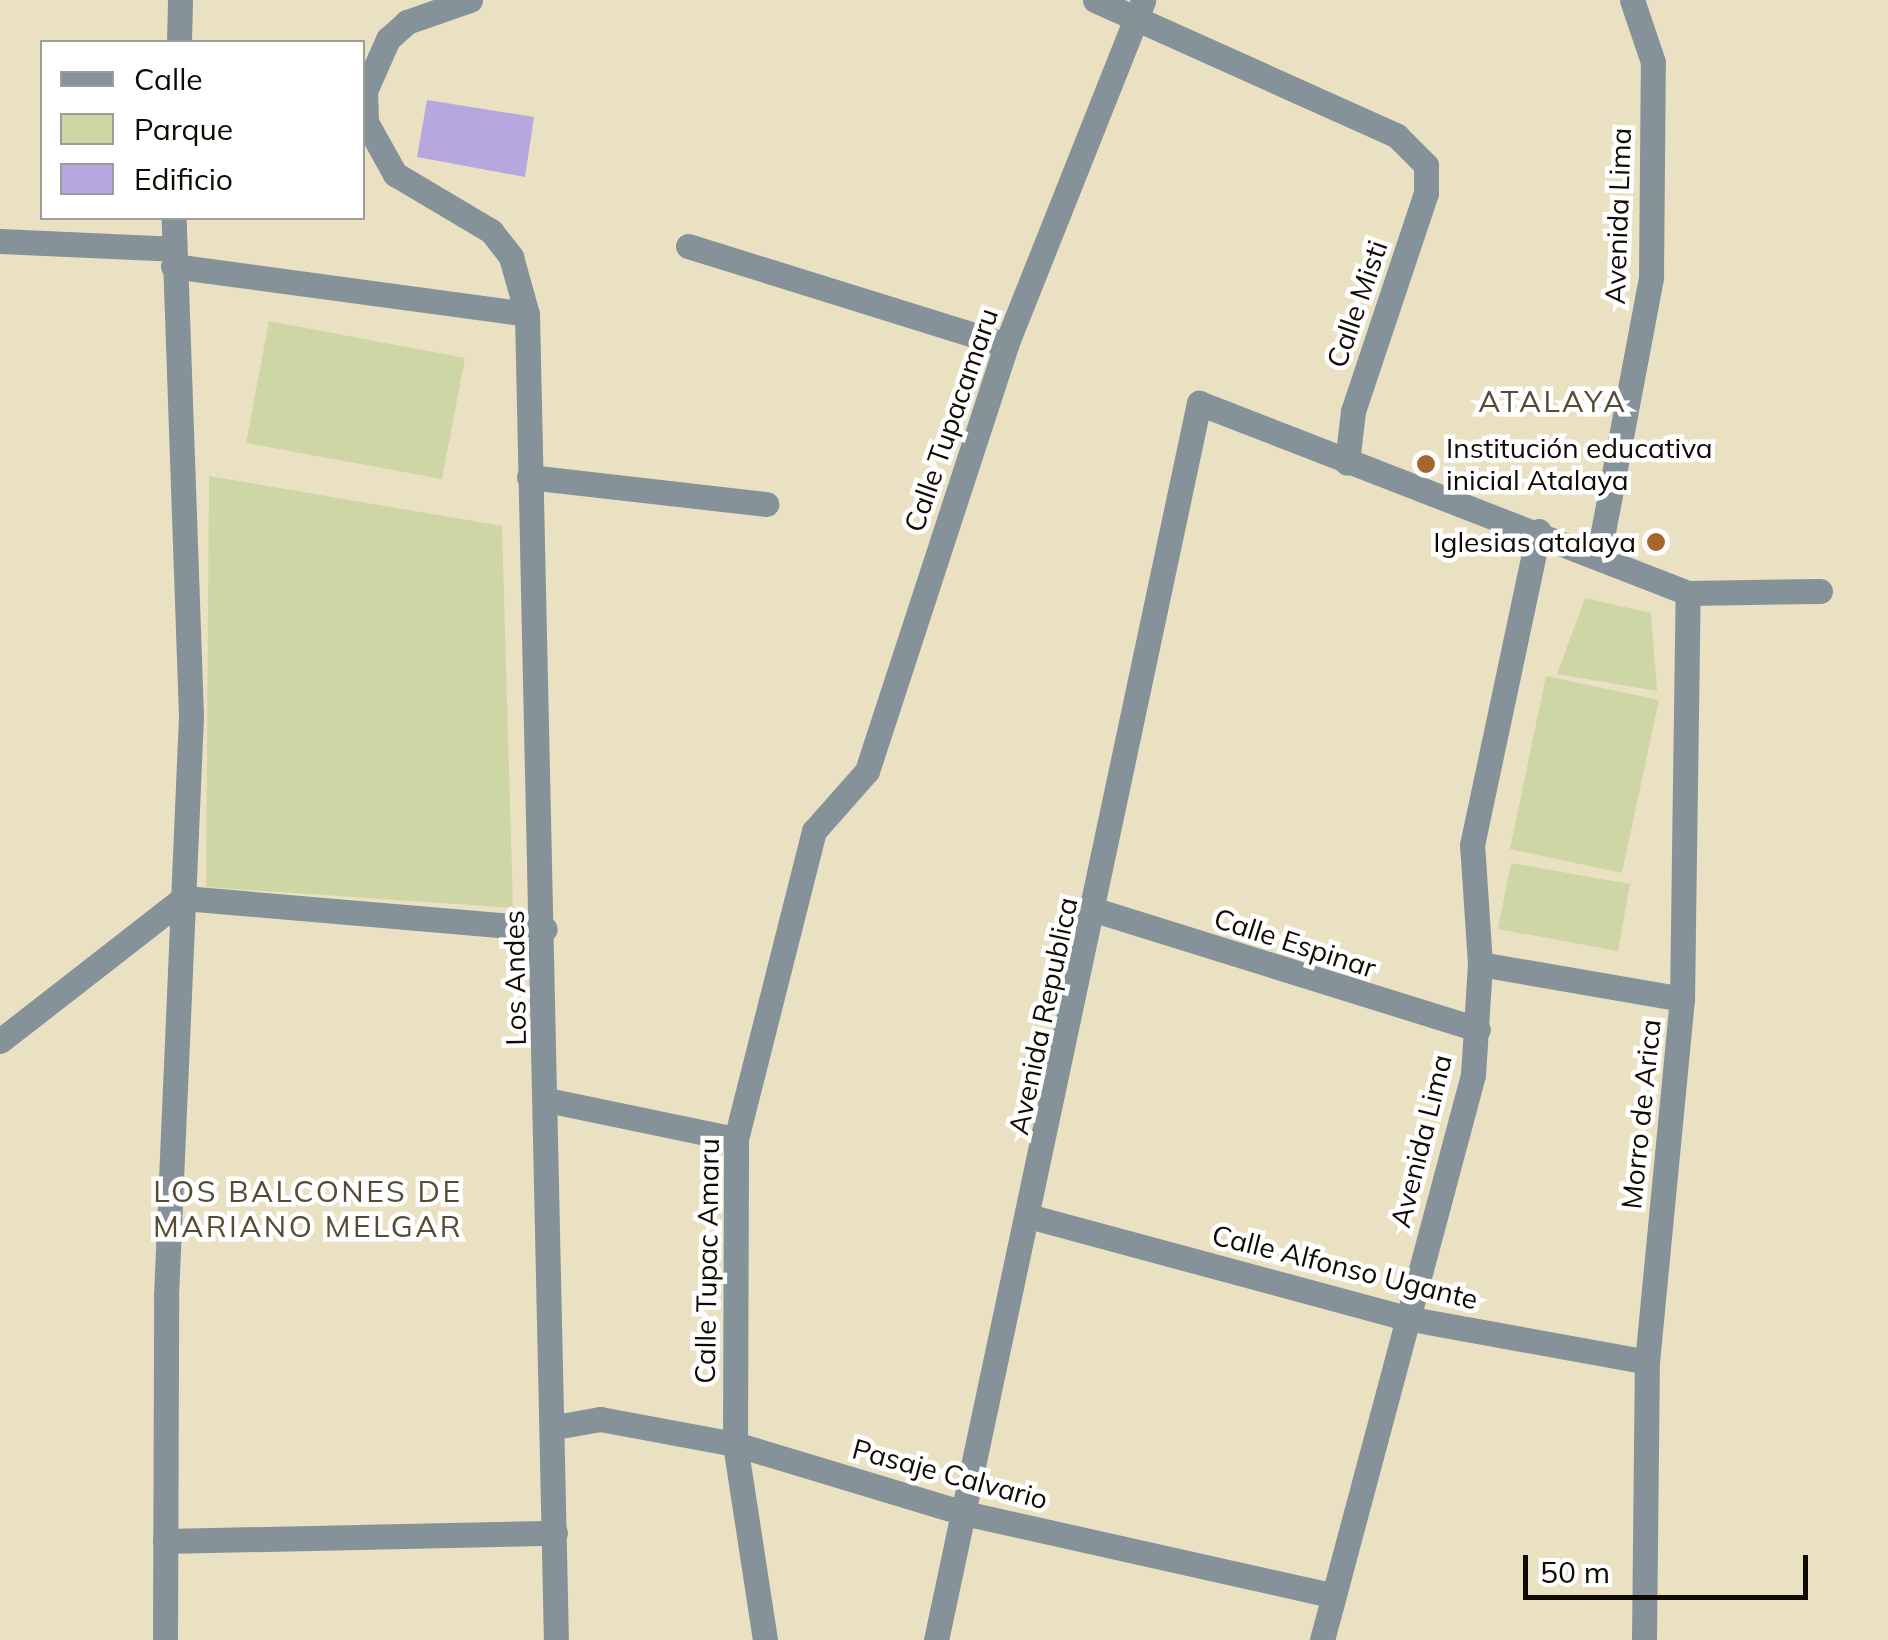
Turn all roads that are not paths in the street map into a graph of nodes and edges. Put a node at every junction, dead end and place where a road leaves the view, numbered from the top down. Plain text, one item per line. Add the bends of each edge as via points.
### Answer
1 (180, 0) edge
2 (470, 0) edge
3 (1095, 0) edge
4 (1632, 0) edge
5 (1139, 9) edge
6 (178, 40) edge
7 (174, 220) edge
8 (0, 241) edge
9 (688, 246) dead end
10 (173, 258) junction
11 (527, 314) junction
12 (1006, 345) junction
13 (1346, 463) junction
14 (529, 477) junction
15 (766, 504) dead end
16 (1539, 531) junction
17 (1600, 553) junction
18 (1820, 591) dead end
19 (1688, 593) junction
20 (814, 831) joint
21 (184, 898) junction
22 (1095, 910) junction
23 (544, 929) junction
24 (1480, 964) junction
25 (1682, 999) junction
26 (1478, 1029) junction
27 (0, 1040) edge
28 (548, 1100) junction
29 (736, 1139) junction
30 (1032, 1217) junction
31 (1406, 1318) junction
32 (1647, 1362) junction
33 (555, 1426) junction
34 (735, 1444) junction
35 (964, 1514) junction
36 (555, 1533) junction
37 (166, 1541) junction
38 (1330, 1595) junction
39 (165, 1640) edge
40 (556, 1640) edge
41 (765, 1640) edge
42 (936, 1640) edge
43 (1322, 1640) edge
44 (1644, 1640) edge

1 - 6 street
2 - 11 street, Los Andes via 408,22 388,39 365,91 366,122 395,174 490,231 511,258
3 - 5 street
4 - 17 street, Avenida Lima via 1652,62 1651,277
5 - 12 street, Calle Tupacamaru
5 - 13 street, Calle Misti via 1409,142 1426,164 1426,193 1352,411
7 - 10 street
8 - 10 street
9 - 12 street
10 - 11 street
10 - 21 street via 192,716
11 - 14 street, Los Andes
12 - 20 street, Calle Tupacamaru via 867,772
13 - 16 street
13 - 22 street, Avenida Republica via 1199,403
14 - 15 street
14 - 23 street, Los Andes
16 - 17 street
16 - 24 street, Avenida Lima via 1472,846
17 - 19 street
18 - 19 street
19 - 25 street, Morro de Arica
20 - 29 street, Calle Tupac Amaru
21 - 23 street
21 - 27 street
21 - 37 street
22 - 26 street, Calle Espinar
22 - 30 street, Avenida Republica
23 - 28 street, Los Andes
24 - 25 street
24 - 26 street, Avenida Lima
25 - 32 street, Morro de Arica
26 - 31 street, Avenida Lima
28 - 29 street
28 - 33 street, Los Andes
29 - 34 street, Calle Tupac Amaru
30 - 31 street, Calle Alfonso Ugante
30 - 35 street, Avenida Republica
31 - 32 street, Calle Alfonso Ugante
31 - 38 street, Avenida Lima
32 - 44 street, Morro de Arica
33 - 34 street, Pasaje Calvario via 600,1419
33 - 36 street, Los Andes
34 - 35 street, Pasaje Calvario
34 - 41 street, Calle Tupac Amaru
35 - 38 street, Pasaje Calvario
35 - 42 street, Avenida Republica
36 - 37 street
36 - 40 street, Los Andes
37 - 39 street
38 - 43 street, Avenida Lima

